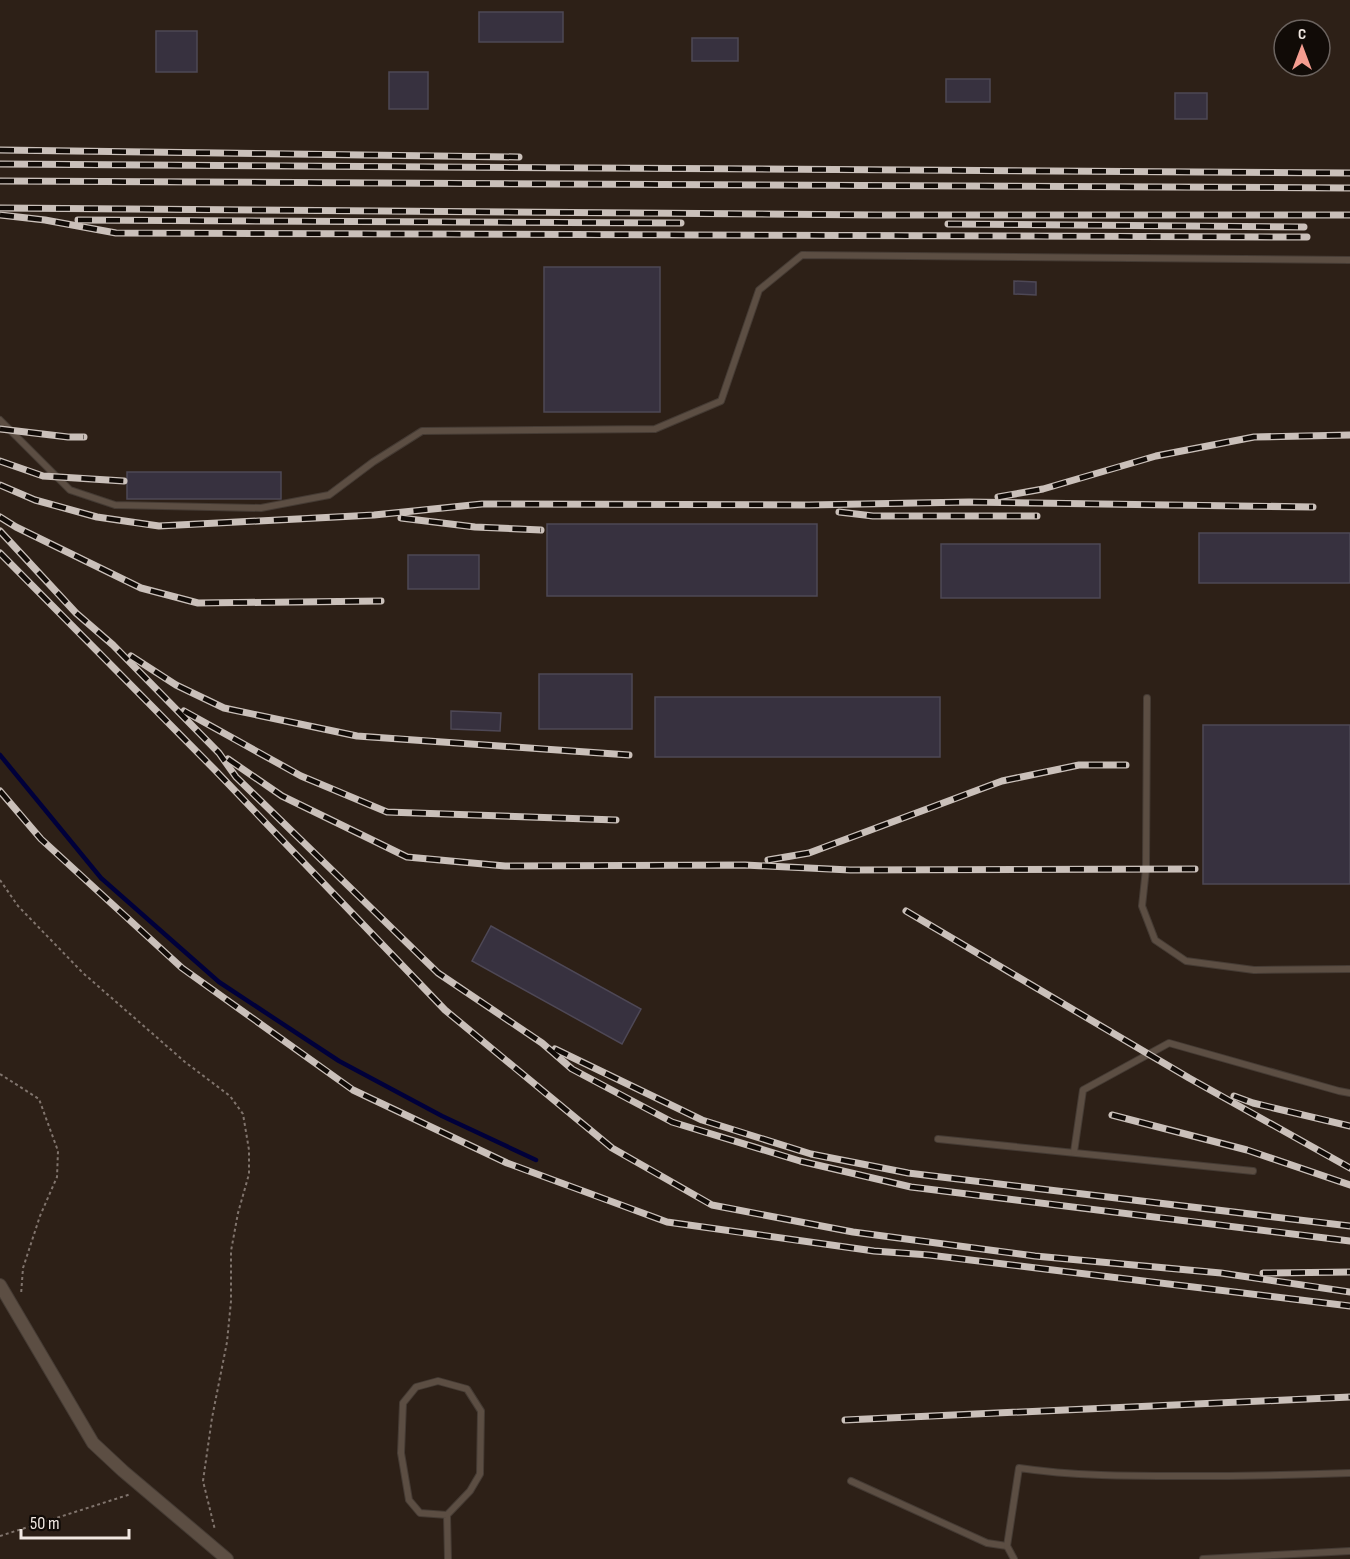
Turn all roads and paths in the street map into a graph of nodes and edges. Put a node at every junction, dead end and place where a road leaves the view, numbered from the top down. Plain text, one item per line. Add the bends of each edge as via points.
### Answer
1 (1350, 260) edge
2 (0, 420) edge
3 (1147, 698) dead end
4 (0, 880) edge
5 (1350, 969) edge
6 (0, 1074) edge
7 (1350, 1093) edge
8 (938, 1139) dead end
9 (1074, 1152) junction
10 (1253, 1171) dead end
11 (0, 1285) edge
12 (20, 1317) junction
13 (1350, 1473) edge
14 (851, 1481) dead end
15 (145, 1490) junction
16 (447, 1515) junction
17 (216, 1534) dead end
18 (0, 1536) edge
19 (1007, 1546) junction
20 (1350, 1551) edge
21 (227, 1559) edge
22 (448, 1559) edge
23 (1014, 1559) edge
24 (1203, 1559) edge

1 - 2 lane via 802,255 759,290 721,401 655,429 422,431 329,495 261,508 116,506 70,490
3 - 5 lane via 1146,869 1142,906 1155,940 1186,961 1254,970
4 - 17 path via 18,906 83,973 230,1096 243,1114 249,1174 231,1251 227,1342 203,1481
6 - 12 path via 39,1099 58,1151 57,1177 23,1268
7 - 9 lane via 1168,1043 1083,1090
8 - 9 lane
9 - 10 lane
11 - 12 street
12 - 15 street via 93,1443
13 - 19 lane via 1136,1476 1018,1468
14 - 19 lane via 987,1543
15 - 18 path
15 - 21 street
16 - 16 lane via 480,1474 481,1411 467,1389 438,1382 416,1387 403,1403 401,1453 409,1500 420,1513
16 - 22 lane
19 - 23 lane
20 - 24 lane

